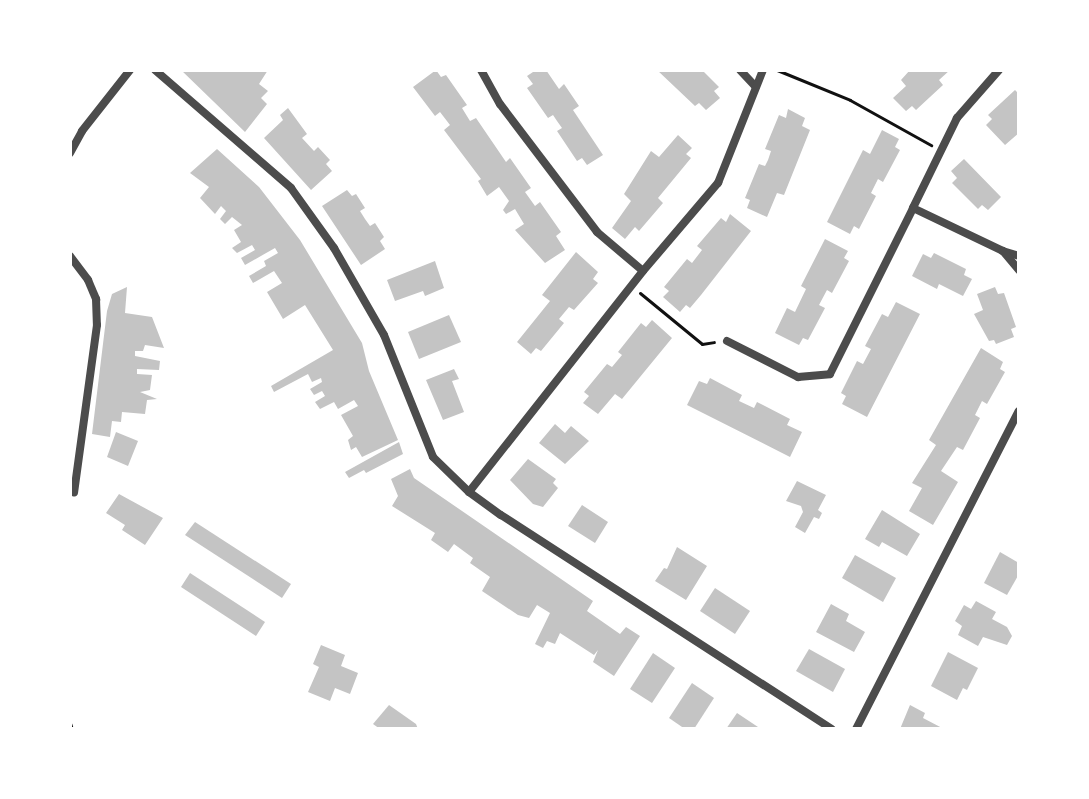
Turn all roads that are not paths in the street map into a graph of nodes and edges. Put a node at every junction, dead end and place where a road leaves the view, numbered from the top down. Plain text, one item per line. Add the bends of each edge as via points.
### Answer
1 (130, 70) edge
2 (155, 70) edge
3 (481, 70) edge
4 (740, 70) edge
5 (763, 70) edge
6 (999, 70) edge
7 (756, 87) junction
8 (70, 153) edge
9 (913, 208) junction
10 (1003, 251) junction
11 (70, 256) edge
12 (1019, 256) edge
13 (1019, 270) edge
14 (643, 271) junction
15 (727, 341) road end
16 (1019, 411) edge
17 (74, 492) dead end
18 (469, 492) junction
19 (832, 729) edge
20 (856, 729) edge

1 - 8 street
2 - 18 street via 291,188 334,248 384,335 433,457
3 - 14 street via 500,104 597,232
4 - 7 street
5 - 7 street
6 - 9 street via 967,103
7 - 14 street via 718,183
9 - 10 street
9 - 15 street via 830,374 798,377
10 - 12 street
10 - 13 street
11 - 17 street via 96,299 97,325
14 - 18 street
16 - 20 street
18 - 19 street

